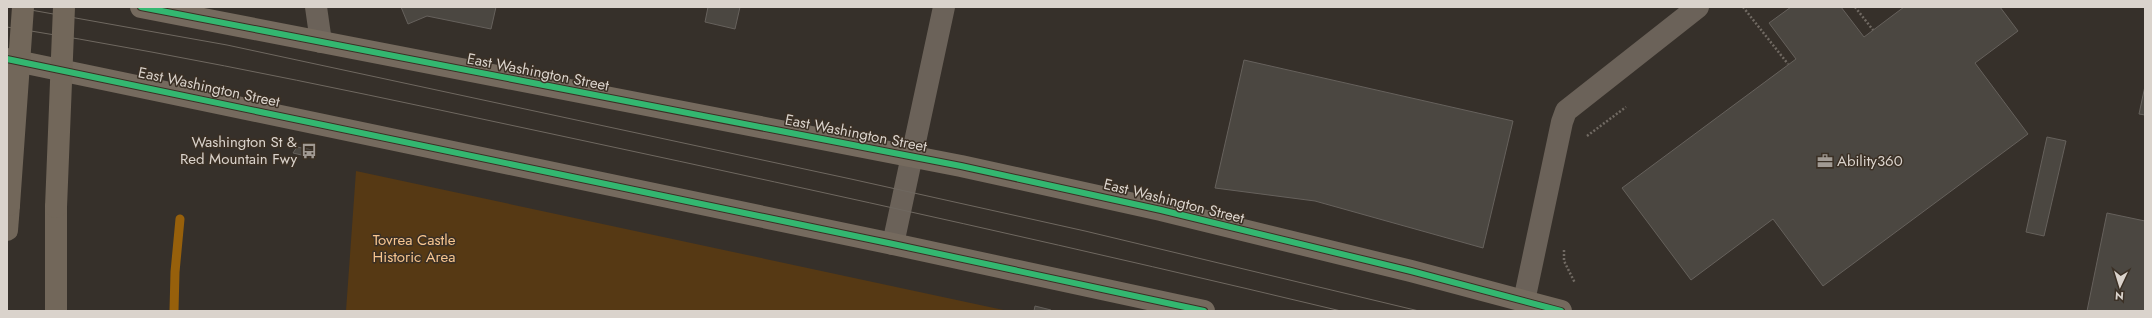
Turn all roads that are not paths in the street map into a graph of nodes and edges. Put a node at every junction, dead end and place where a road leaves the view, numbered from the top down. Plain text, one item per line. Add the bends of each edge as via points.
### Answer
1 (23, 7) edge
2 (64, 7) edge
3 (141, 7) edge
4 (316, 7) edge
5 (944, 7) edge
6 (1698, 7) edge
7 (321, 42) junction
8 (7, 59) edge
9 (911, 156) junction
10 (7, 230) edge
11 (893, 244) junction
12 (1524, 302) junction
13 (56, 311) edge
14 (1204, 311) edge
15 (1561, 311) edge

1 - 10 highway, bridge
2 - 13 highway, bridge via 56,207
3 - 7 main road, East Washington Street
4 - 7 street
5 - 9 street
6 - 12 street via 1566,111
7 - 9 main road, East Washington Street
8 - 11 main road, East Washington Street
9 - 11 street
9 - 12 main road, East Washington Street via 1161,210 1411,271
11 - 14 main road, East Washington Street
12 - 15 main road, East Washington Street

